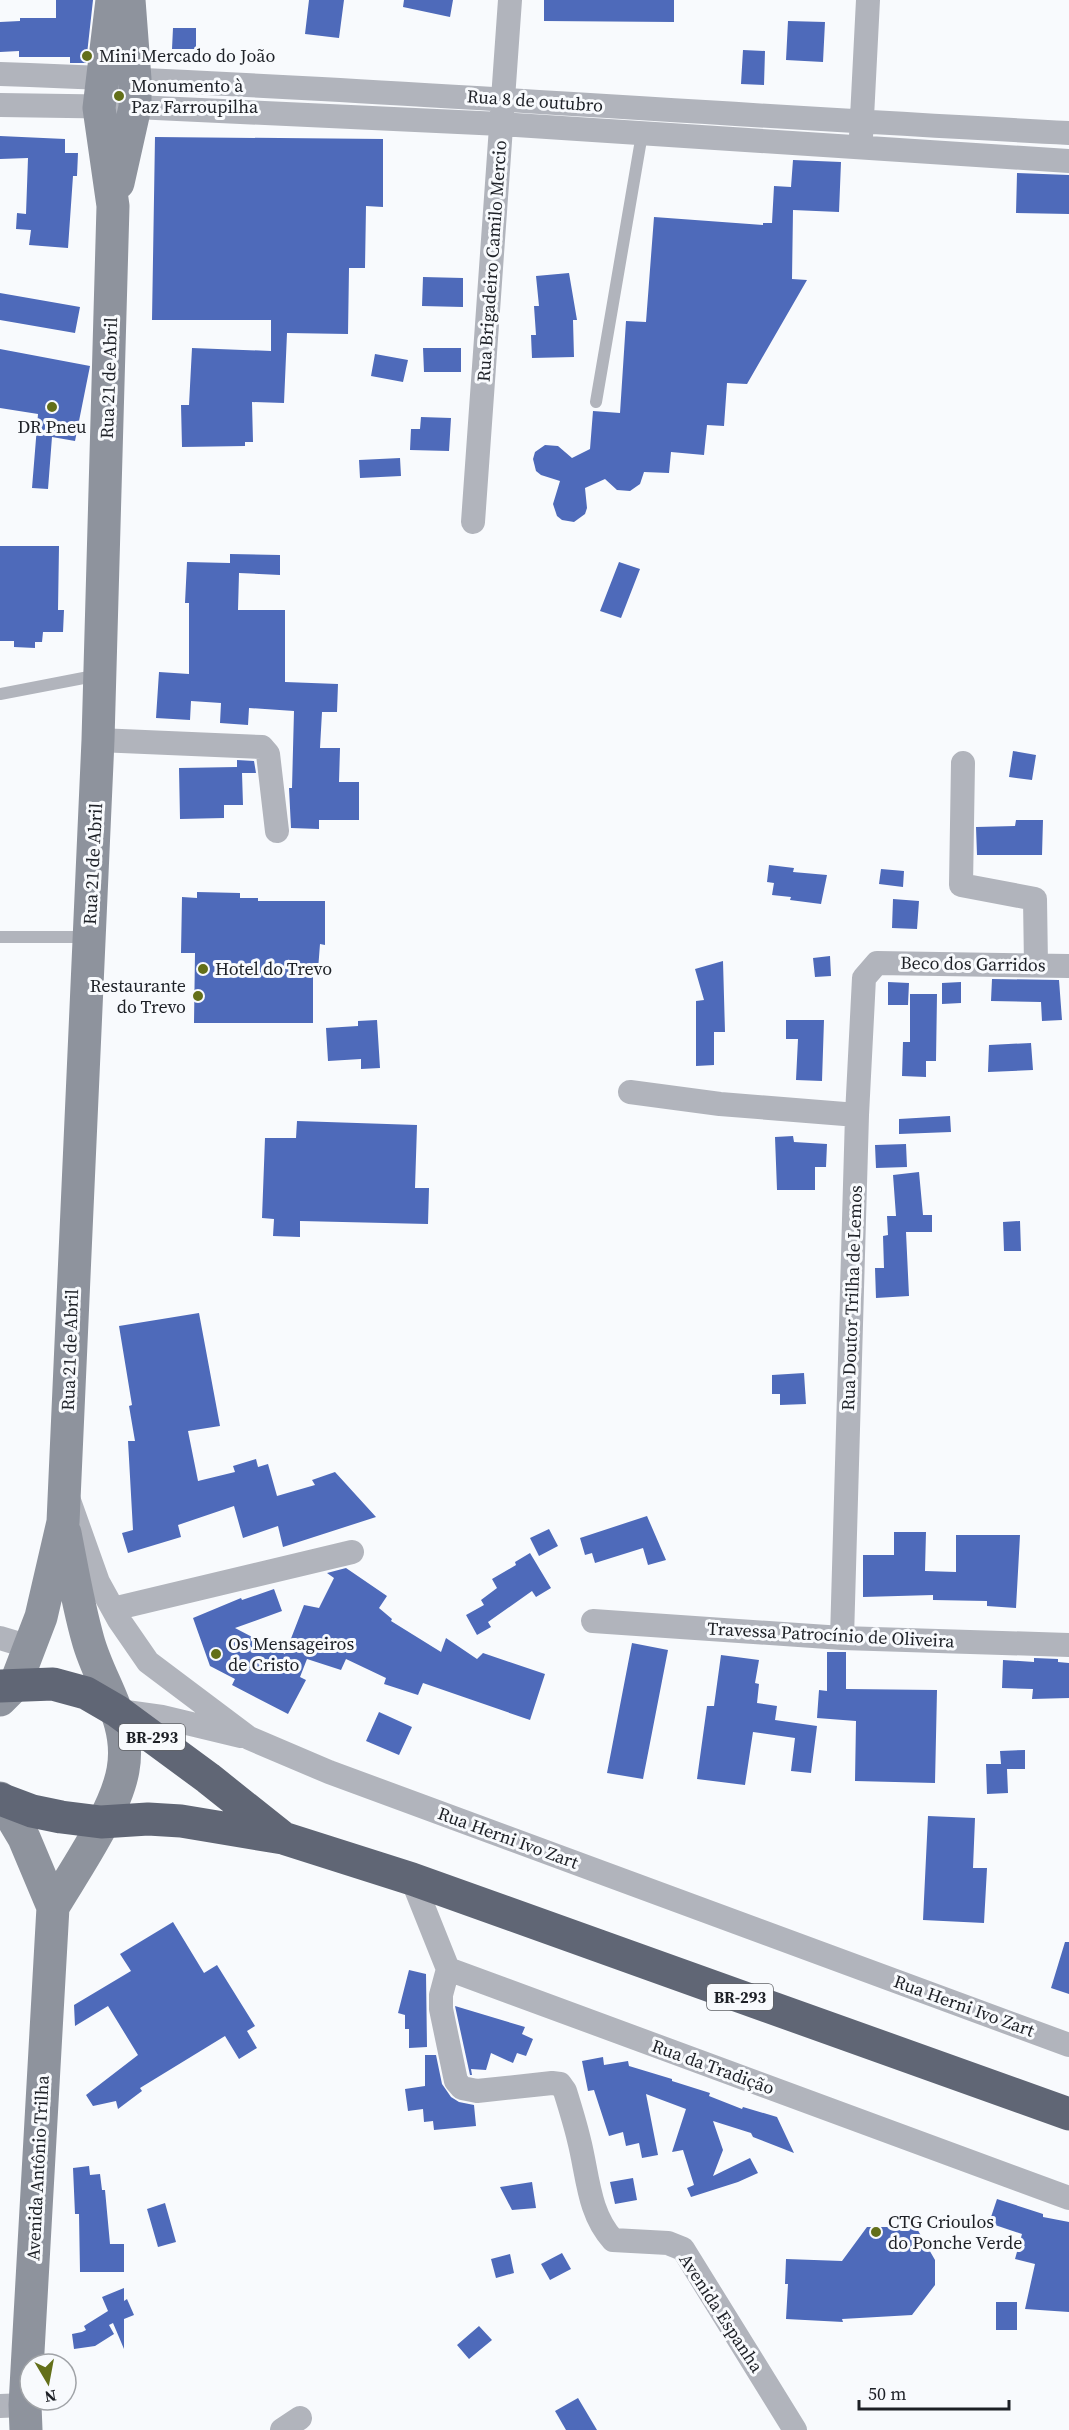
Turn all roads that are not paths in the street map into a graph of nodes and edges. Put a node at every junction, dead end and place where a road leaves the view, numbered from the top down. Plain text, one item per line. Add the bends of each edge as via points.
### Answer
1 (112, 0) edge
2 (129, 0) edge
3 (510, 0) edge
4 (868, 0) edge
5 (0, 74) edge
6 (100, 93) junction
7 (135, 93) junction
8 (503, 98) junction
9 (0, 105) edge
10 (861, 123) junction
11 (501, 124) junction
12 (1069, 133) edge
13 (642, 134) junction
14 (860, 148) junction
15 (1069, 161) edge
16 (113, 206) junction
17 (596, 402) dead end
18 (473, 522) dead end
19 (100, 675) junction
20 (0, 694) edge
21 (98, 740) junction
22 (963, 763) dead end
23 (277, 831) dead end
24 (0, 937) edge
25 (89, 937) junction
26 (877, 963) joint
27 (1036, 965) junction
28 (1069, 966) edge
29 (630, 1092) dead end
30 (857, 1114) junction
31 (64, 1487) junction
32 (63, 1522) junction
33 (352, 1551) dead end
34 (113, 1609) junction
35 (593, 1621) dead end
36 (842, 1638) junction
37 (15, 1642) edge
38 (1069, 1645) edge
39 (5, 1690) edge
40 (117, 1711) junction
41 (249, 1738) junction
42 (0, 1799) edge
43 (102, 1822) junction
44 (283, 1838) junction
45 (412, 1879) junction
46 (53, 1907) junction
47 (448, 1969) junction
48 (1069, 2045) edge
49 (1069, 2114) edge
50 (1069, 2198) edge
51 (17, 2414) edge
52 (795, 2430) edge

1 - 6 street, Rua 21 de Abril
2 - 7 street, Rua 21 de Abril
3 - 8 street, Rua Brigadeiro Camilo Mercio
4 - 10 street
5 - 6 street, Rua 8 de outubro
6 - 7 street, Rua 8 de outubro
6 - 9 street, Rua 8 de outubro
6 - 16 street, Rua 21 de Abril
7 - 8 street, Rua 8 de outubro
7 - 11 street, Rua 8 de outubro
7 - 16 street, Rua 21 de Abril
8 - 10 street, Rua 8 de outubro
8 - 11 street, Rua Brigadeiro Camilo Mercio
10 - 12 street, Rua 8 de outubro
10 - 14 street
11 - 13 street, Rua 8 de outubro
11 - 18 street, Rua Brigadeiro Camilo Mercio
13 - 14 street, Rua 8 de outubro
13 - 17 lane
14 - 15 street, Rua 8 de outubro
16 - 19 street, Rua 21 de Abril
19 - 20 lane
19 - 21 street, Rua 21 de Abril
21 - 23 street via 262,747 268,754
21 - 25 street, Rua 21 de Abril
22 - 27 street via 961,885 1035,899
24 - 25 lane
25 - 31 street, Rua 21 de Abril
26 - 27 street, Beco dos Garridos
26 - 30 street, Rua Doutor Trilha de Lemos via 864,978
27 - 28 street, Beco dos Garridos
29 - 30 street via 720,1104
30 - 36 street, Rua Doutor Trilha de Lemos
31 - 32 street, Rua 21 de Abril
31 - 34 street, Rua Herni Ivo Zart via 98,1582
32 - 37 street, Rua 21 de Abril via 41,1617
32 - 40 street, Rua 21 de Abril via 88,1642
33 - 34 street
34 - 41 street, Rua Herni Ivo Zart via 148,1662
35 - 36 street, Travessa Patrocínio de Oliveira
36 - 38 street, Travessa Patrocínio de Oliveira
37 - 39 street, Rua 21 de Abril
39 - 40 highway, BR-293 via 53,1684 86,1693
40 - 41 street via 162,1717
40 - 43 street, Rua 21 de Abril via 124,1739 123,1768 116,1796
40 - 44 highway, BR-293
41 - 48 street, Rua Herni Ivo Zart via 329,1772
42 - 43 highway, BR-293 via 32,1811
42 - 46 street, Avenida Antônio Trilha via 24,1838
43 - 44 highway, BR-293 via 181,1821
43 - 46 street, Avenida Antônio Trilha
44 - 45 highway, BR-293
45 - 47 street
45 - 49 highway, BR-293
46 - 51 street, Avenida Antônio Trilha
47 - 50 street, Rua da Tradição
47 - 52 street, Avenida Espanha via 441,2009 456,2081 462,2088 477,2091 560,2084 602,2228 613,2240 668,2243 683,2249

